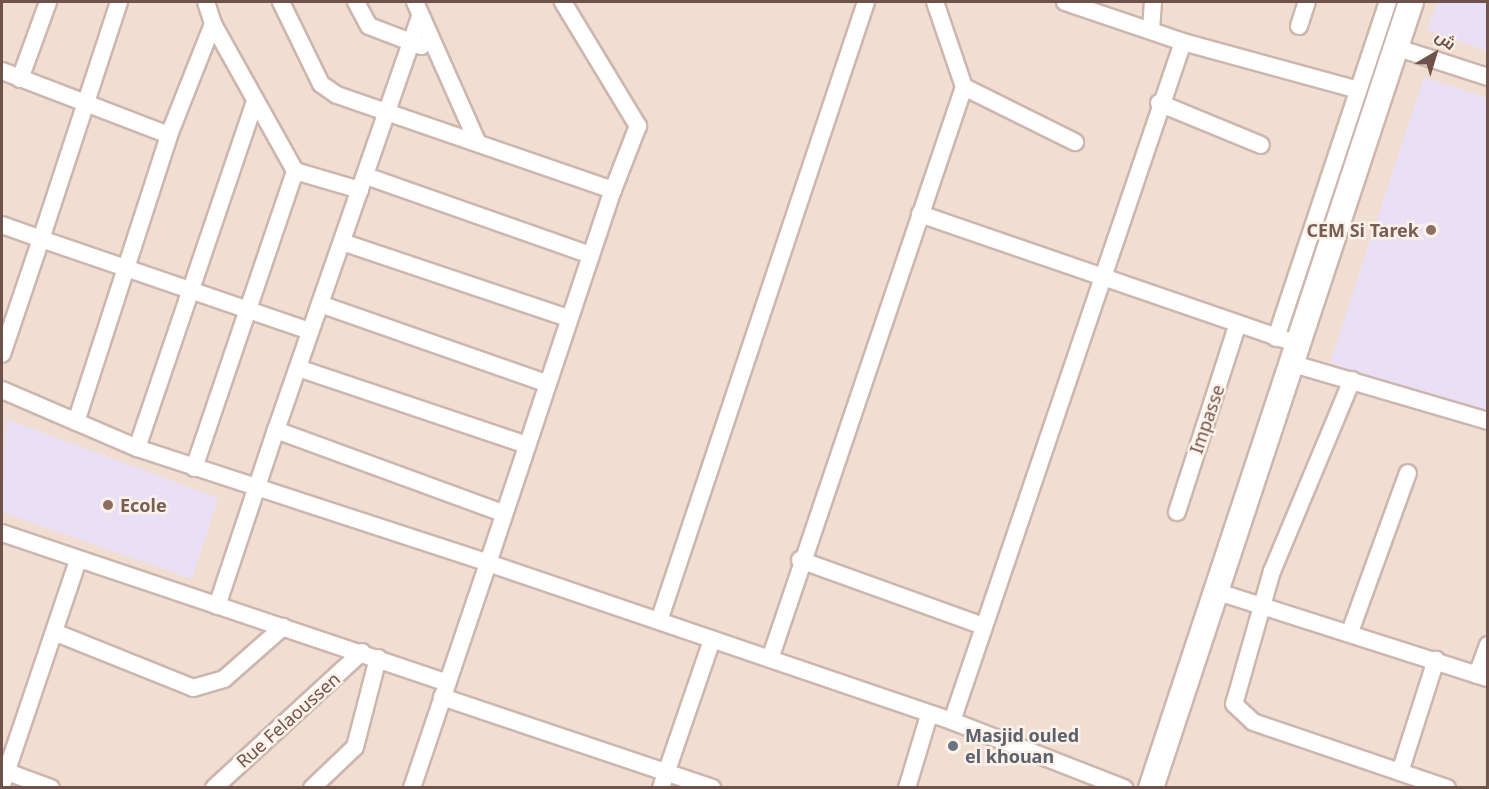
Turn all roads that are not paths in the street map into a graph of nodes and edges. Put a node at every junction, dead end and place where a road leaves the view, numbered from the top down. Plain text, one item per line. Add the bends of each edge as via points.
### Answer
1 (48, 2) edge
2 (119, 2) edge
3 (206, 2) edge
4 (281, 2) edge
5 (356, 2) edge
6 (563, 2) edge
7 (866, 2) edge
8 (935, 2) edge
9 (1065, 2) edge
10 (1153, 2) edge
11 (1307, 2) edge
12 (1388, 2) edge
13 (1411, 2) edge
14 (418, 9) edge
15 (213, 24) junction
16 (1299, 26) dead end
17 (1151, 30) junction
18 (1183, 42) junction
19 (412, 43) junction
20 (1395, 47) junction
21 (436, 52) junction
22 (2, 71) edge
23 (1488, 77) edge
24 (20, 79) junction
25 (964, 87) junction
26 (1358, 90) junction
27 (83, 103) junction
28 (1159, 103) junction
29 (254, 104) junction
30 (389, 111) junction
31 (169, 135) junction
32 (477, 141) junction
33 (1075, 142) dead end
34 (1261, 145) dead end
35 (295, 171) junction
36 (363, 183) junction
37 (613, 190) junction
38 (920, 214) junction
39 (2, 225) edge
40 (41, 239) junction
41 (342, 242) junction
42 (590, 255) junction
43 (126, 270) junction
44 (1101, 275) junction
45 (189, 291) junction
46 (320, 304) junction
47 (250, 311) junction
48 (568, 318) junction
49 (1237, 326) junction
50 (310, 331) junction
51 (1288, 349) junction
52 (2, 354) edge
53 (298, 368) junction
54 (1352, 380) junction
55 (545, 383) junction
56 (2, 390) edge
57 (1488, 421) edge
58 (76, 422) junction
59 (276, 430) junction
60 (524, 444) junction
61 (137, 448) junction
62 (194, 468) junction
63 (1408, 472) dead end
64 (254, 488) junction
65 (1177, 512) dead end
66 (503, 513) junction
67 (2, 533) edge
68 (800, 560) junction
69 (78, 561) junction
70 (488, 563) junction
71 (1218, 592) junction
72 (1261, 603) junction
73 (217, 606) junction
74 (659, 621) junction
75 (983, 626) junction
76 (283, 627) junction
77 (54, 632) junction
78 (1350, 632) junction
79 (712, 640) junction
80 (1488, 645) edge
81 (370, 655) junction
82 (770, 659) junction
83 (1436, 660) junction
84 (1482, 676) edge
85 (445, 690) junction
86 (929, 715) junction
87 (952, 721) junction
88 (1400, 772) junction
89 (3, 776) edge
90 (664, 780) edge
91 (51, 788) edge
92 (214, 788) edge
93 (312, 788) edge
94 (412, 788) edge
95 (712, 788) edge
96 (907, 788) edge
97 (1124, 788) edge
98 (1151, 788) edge
99 (1447, 788) edge

1 - 24 street
2 - 27 street
3 - 15 street
4 - 30 street via 321,84
5 - 19 street via 369,26
6 - 37 street via 638,126
7 - 74 street
8 - 25 street
9 - 17 street
10 - 17 street
11 - 16 street
12 - 26 street
13 - 20 main road
14 - 19 street
14 - 21 street
15 - 29 street
15 - 31 street
17 - 18 street
18 - 26 street
18 - 28 street
19 - 21 street
19 - 30 street
20 - 23 street
20 - 51 main road
21 - 32 street
22 - 24 street
24 - 27 street
25 - 33 street
25 - 38 street
26 - 51 street
27 - 31 street
27 - 40 street
28 - 34 street
28 - 44 street
29 - 35 street
29 - 45 street
30 - 32 street
30 - 36 street
31 - 43 street
32 - 37 street
35 - 36 street
35 - 47 street
36 - 41 street
36 - 42 street
37 - 42 street
38 - 44 street
38 - 68 street
39 - 40 street
40 - 43 street
40 - 52 street
41 - 46 street
41 - 48 street
42 - 48 street
43 - 45 street
43 - 58 street
44 - 49 street
44 - 75 street
45 - 47 street
45 - 61 street
46 - 50 street
46 - 55 street
47 - 50 street
47 - 62 street
48 - 55 street
49 - 51 street
49 - 65 street, Impasse
50 - 53 street
51 - 54 street
51 - 71 main road
53 - 59 street
53 - 60 street
54 - 57 street
54 - 72 street
55 - 60 street
56 - 58 street
58 - 61 street
59 - 64 street
59 - 66 street
60 - 66 street
61 - 62 street
62 - 64 street
63 - 78 street
64 - 70 street
64 - 73 street
66 - 70 street
67 - 69 street
68 - 75 street
68 - 82 street
69 - 73 street
69 - 77 street
70 - 74 street
70 - 85 street
71 - 72 street
71 - 98 main road
72 - 78 street
72 - 88 street via 1232,697 1239,714
73 - 76 street
74 - 79 street
75 - 87 street
76 - 77 street via 224,679 193,688
76 - 81 street
77 - 89 street
78 - 83 street
79 - 82 street
79 - 90 street
80 - 84 street
81 - 85 street
81 - 92 street, Rue Felaoussen
81 - 93 street via 355,747
82 - 86 street
83 - 84 street
83 - 88 street
85 - 90 street
85 - 94 street
86 - 87 street
86 - 96 street
87 - 97 street
88 - 99 street
89 - 91 street
90 - 95 street

